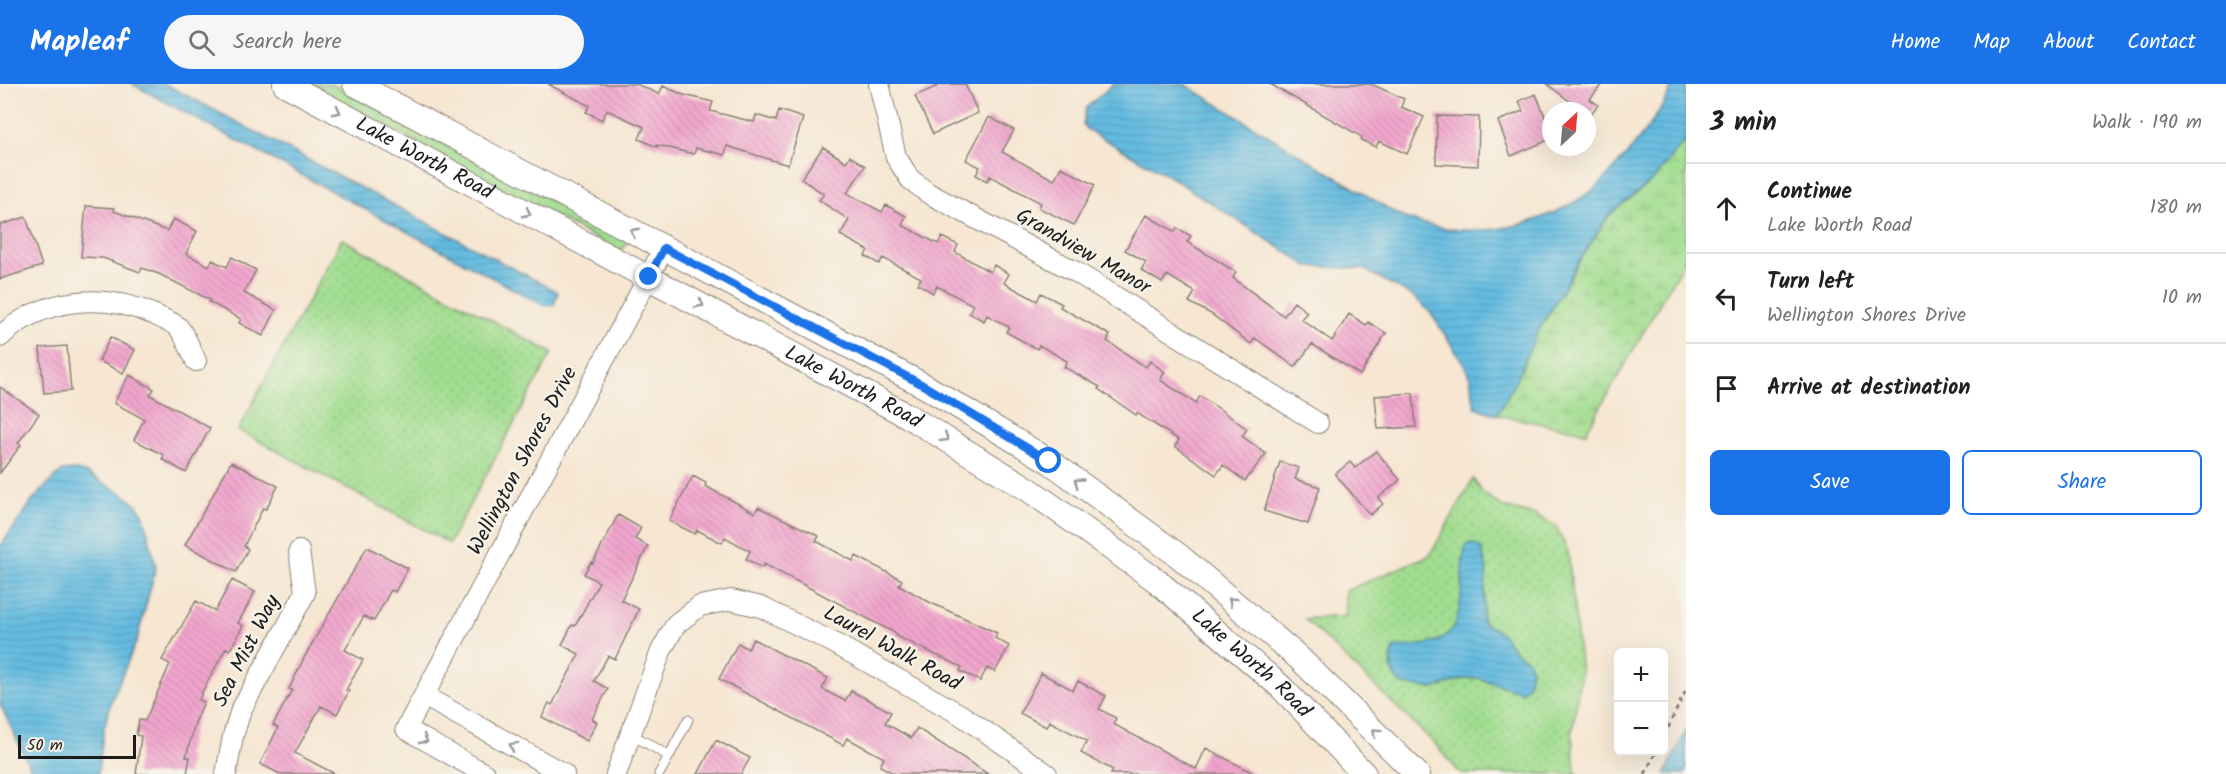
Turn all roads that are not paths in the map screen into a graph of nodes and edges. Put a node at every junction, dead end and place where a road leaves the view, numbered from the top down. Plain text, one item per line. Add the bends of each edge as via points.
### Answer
1 (285, 84) edge
2 (355, 84) edge
3 (879, 84) edge
4 (664, 248) junction
5 (649, 277) junction
6 (0, 337) edge
7 (196, 361) dead end
8 (1317, 423) dead end
9 (299, 551) dead end
10 (424, 696) junction
11 (688, 720) dead end
12 (631, 734) junction
13 (669, 756) junction
14 (226, 774) edge
15 (485, 774) edge
16 (564, 774) edge
17 (616, 774) edge
18 (659, 774) edge
19 (1047, 774) edge
20 (1364, 774) edge
21 (1417, 774) edge

1 -> 5 street, Lake Worth Road
4 -> 2 street, Lake Worth Road
3 - 8 street, Grandview Manor via 896,157 910,179 928,193 1076,272
4 - 5 street, Wellington Shores Drive
21 -> 4 street, Lake Worth Road via 1299,658 1179,556 1049,461 923,385
5 - 10 street, Wellington Shores Drive
5 -> 20 street, Lake Worth Road via 908,416 1028,489 1157,581 1281,687
6 - 7 street via 21,321 60,305 111,302 136,306 178,326
9 - 14 street, Sea Mist Way via 305,592 241,710
10 -> 15 street, Wellington Shores Drive via 406,729
16 -> 10 street
11 - 13 lane
12 - 13 lane
12 - 17 street
12 - 19 street, Laurel Walk Road via 661,651 676,624 700,606 731,600 761,607 834,643 924,693
13 - 18 lane

